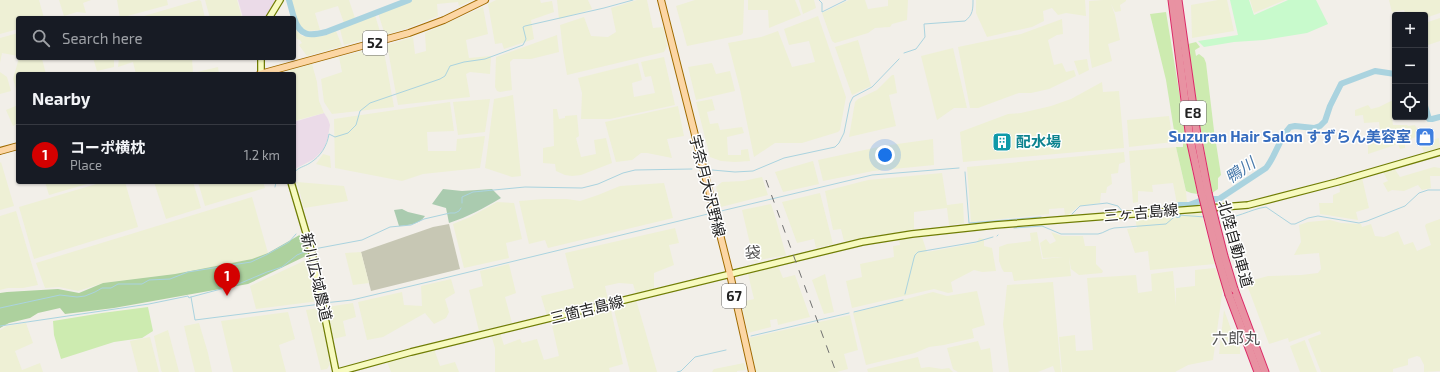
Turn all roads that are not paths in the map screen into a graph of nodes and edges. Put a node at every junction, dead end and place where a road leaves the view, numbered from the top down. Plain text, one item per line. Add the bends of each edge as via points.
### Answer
1 (280, 0) edge
2 (485, 0) edge
3 (661, 0) edge
4 (1168, 0) edge
5 (1172, 0) edge
6 (1179, 0) edge
7 (270, 16) edge
8 (1179, 57) junction
9 (261, 60) edge
10 (261, 72) edge
11 (268, 72) edge
12 (16, 147) edge
13 (0, 151) edge
14 (1440, 152) edge
15 (292, 184) edge
16 (1205, 194) junction
17 (836, 248) joint
18 (730, 274) junction
19 (1232, 292) junction
20 (337, 372) edge
21 (752, 372) edge
22 (1258, 372) edge
23 (1265, 372) edge

1 - 7 main road
2 - 11 main road, 52 via 444,20 409,33
3 - 18 main road, 宇奈月大沢野線 / 67
4 - 8 highway
5 - 8 highway, 北陸自動車道 / E8
6 - 16 highway, 北陸自動車道 / E8
8 - 16 highway, 北陸自動車道 / E8 via 1190,139
9 - 10 main road
12 - 13 main road
14 - 17 main road, 三ヶ吉島線 via 1248,205 995,225 912,234
15 - 20 main road, 新川広域農道 via 311,249
16 - 19 highway, 北陸自動車道 / E8, bridge
17 - 18 main road, 三箇吉島線
18 - 20 main road, 三箇吉島線
18 - 21 main road, 宇奈月大沢野線 / 67
19 - 22 highway, 北陸自動車道 / E8
19 - 23 highway, 北陸自動車道 / E8

